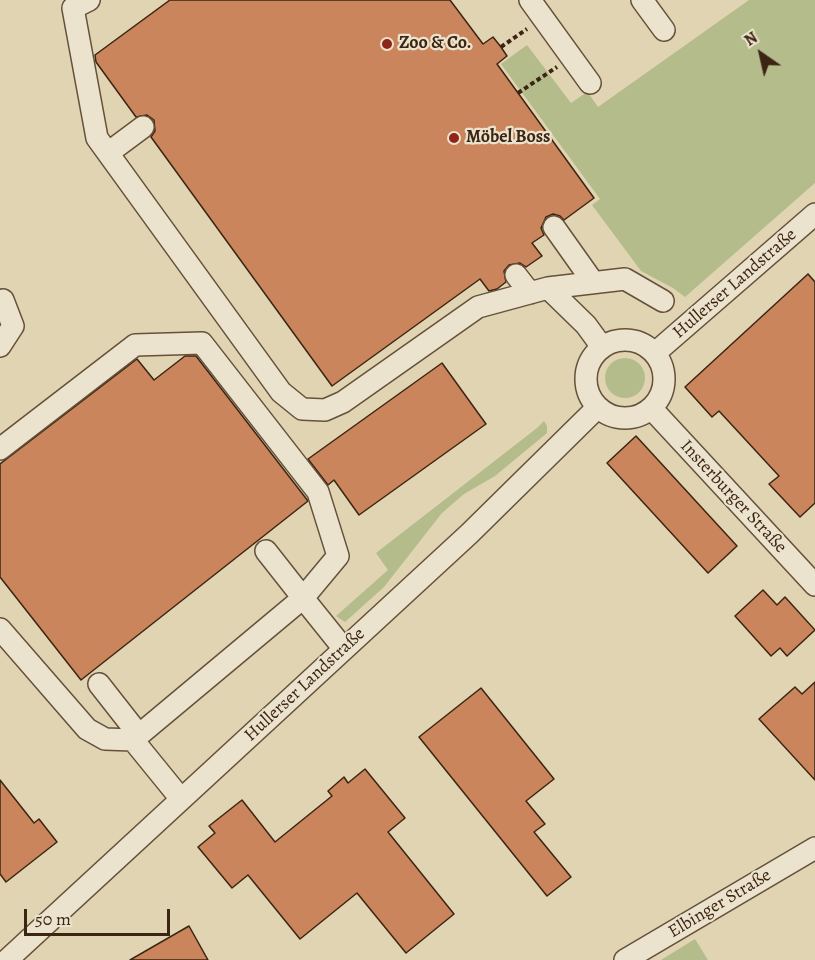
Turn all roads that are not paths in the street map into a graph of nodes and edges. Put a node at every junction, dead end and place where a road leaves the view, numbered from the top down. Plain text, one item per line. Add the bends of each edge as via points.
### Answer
1 (530, 0) edge
2 (642, 0) edge
3 (77, 3) edge
4 (664, 30) dead end
5 (590, 83) dead end
6 (143, 127) dead end
7 (108, 153) junction
8 (815, 214) edge
9 (554, 227) dead end
10 (516, 275) dead end
11 (593, 282) junction
12 (539, 290) junction
13 (3, 300) dead end
14 (663, 301) dead end
15 (0, 346) edge
16 (602, 347) junction
17 (655, 353) junction
18 (598, 407) junction
19 (651, 408) junction
20 (0, 449) edge
21 (266, 551) dead end
22 (813, 580) edge
23 (303, 598) junction
24 (0, 629) edge
25 (344, 649) junction
26 (99, 684) dead end
27 (136, 738) junction
28 (181, 799) junction
29 (815, 848) edge
30 (8, 960) edge
31 (626, 960) edge

1 - 5 street
2 - 4 street
3 - 7 street via 97,138
6 - 7 street
7 - 12 street via 281,392 302,409 325,410 343,402 478,307
8 - 17 street, Hullerser Landstraße
9 - 11 street
10 - 12 street
11 - 12 street
11 - 14 street via 625,279
12 - 16 street via 586,325
13 - 15 street via 13,326
16 - 17 street via 633,340
16 - 18 street via 589,363 586,376 587,389
17 - 19 street via 664,375 659,399
18 - 19 street via 627,418
18 - 25 street, Hullerser Landstraße
19 - 22 street, Insterburger Straße
20 - 23 street via 135,345 202,343 318,492 338,556
21 - 23 street
23 - 25 street
23 - 27 street
24 - 27 street via 87,729 105,739
25 - 28 street, Hullerser Landstraße
26 - 27 street
27 - 28 street
28 - 30 street, Hullerser Landstraße
29 - 31 street, Elbinger Straße

